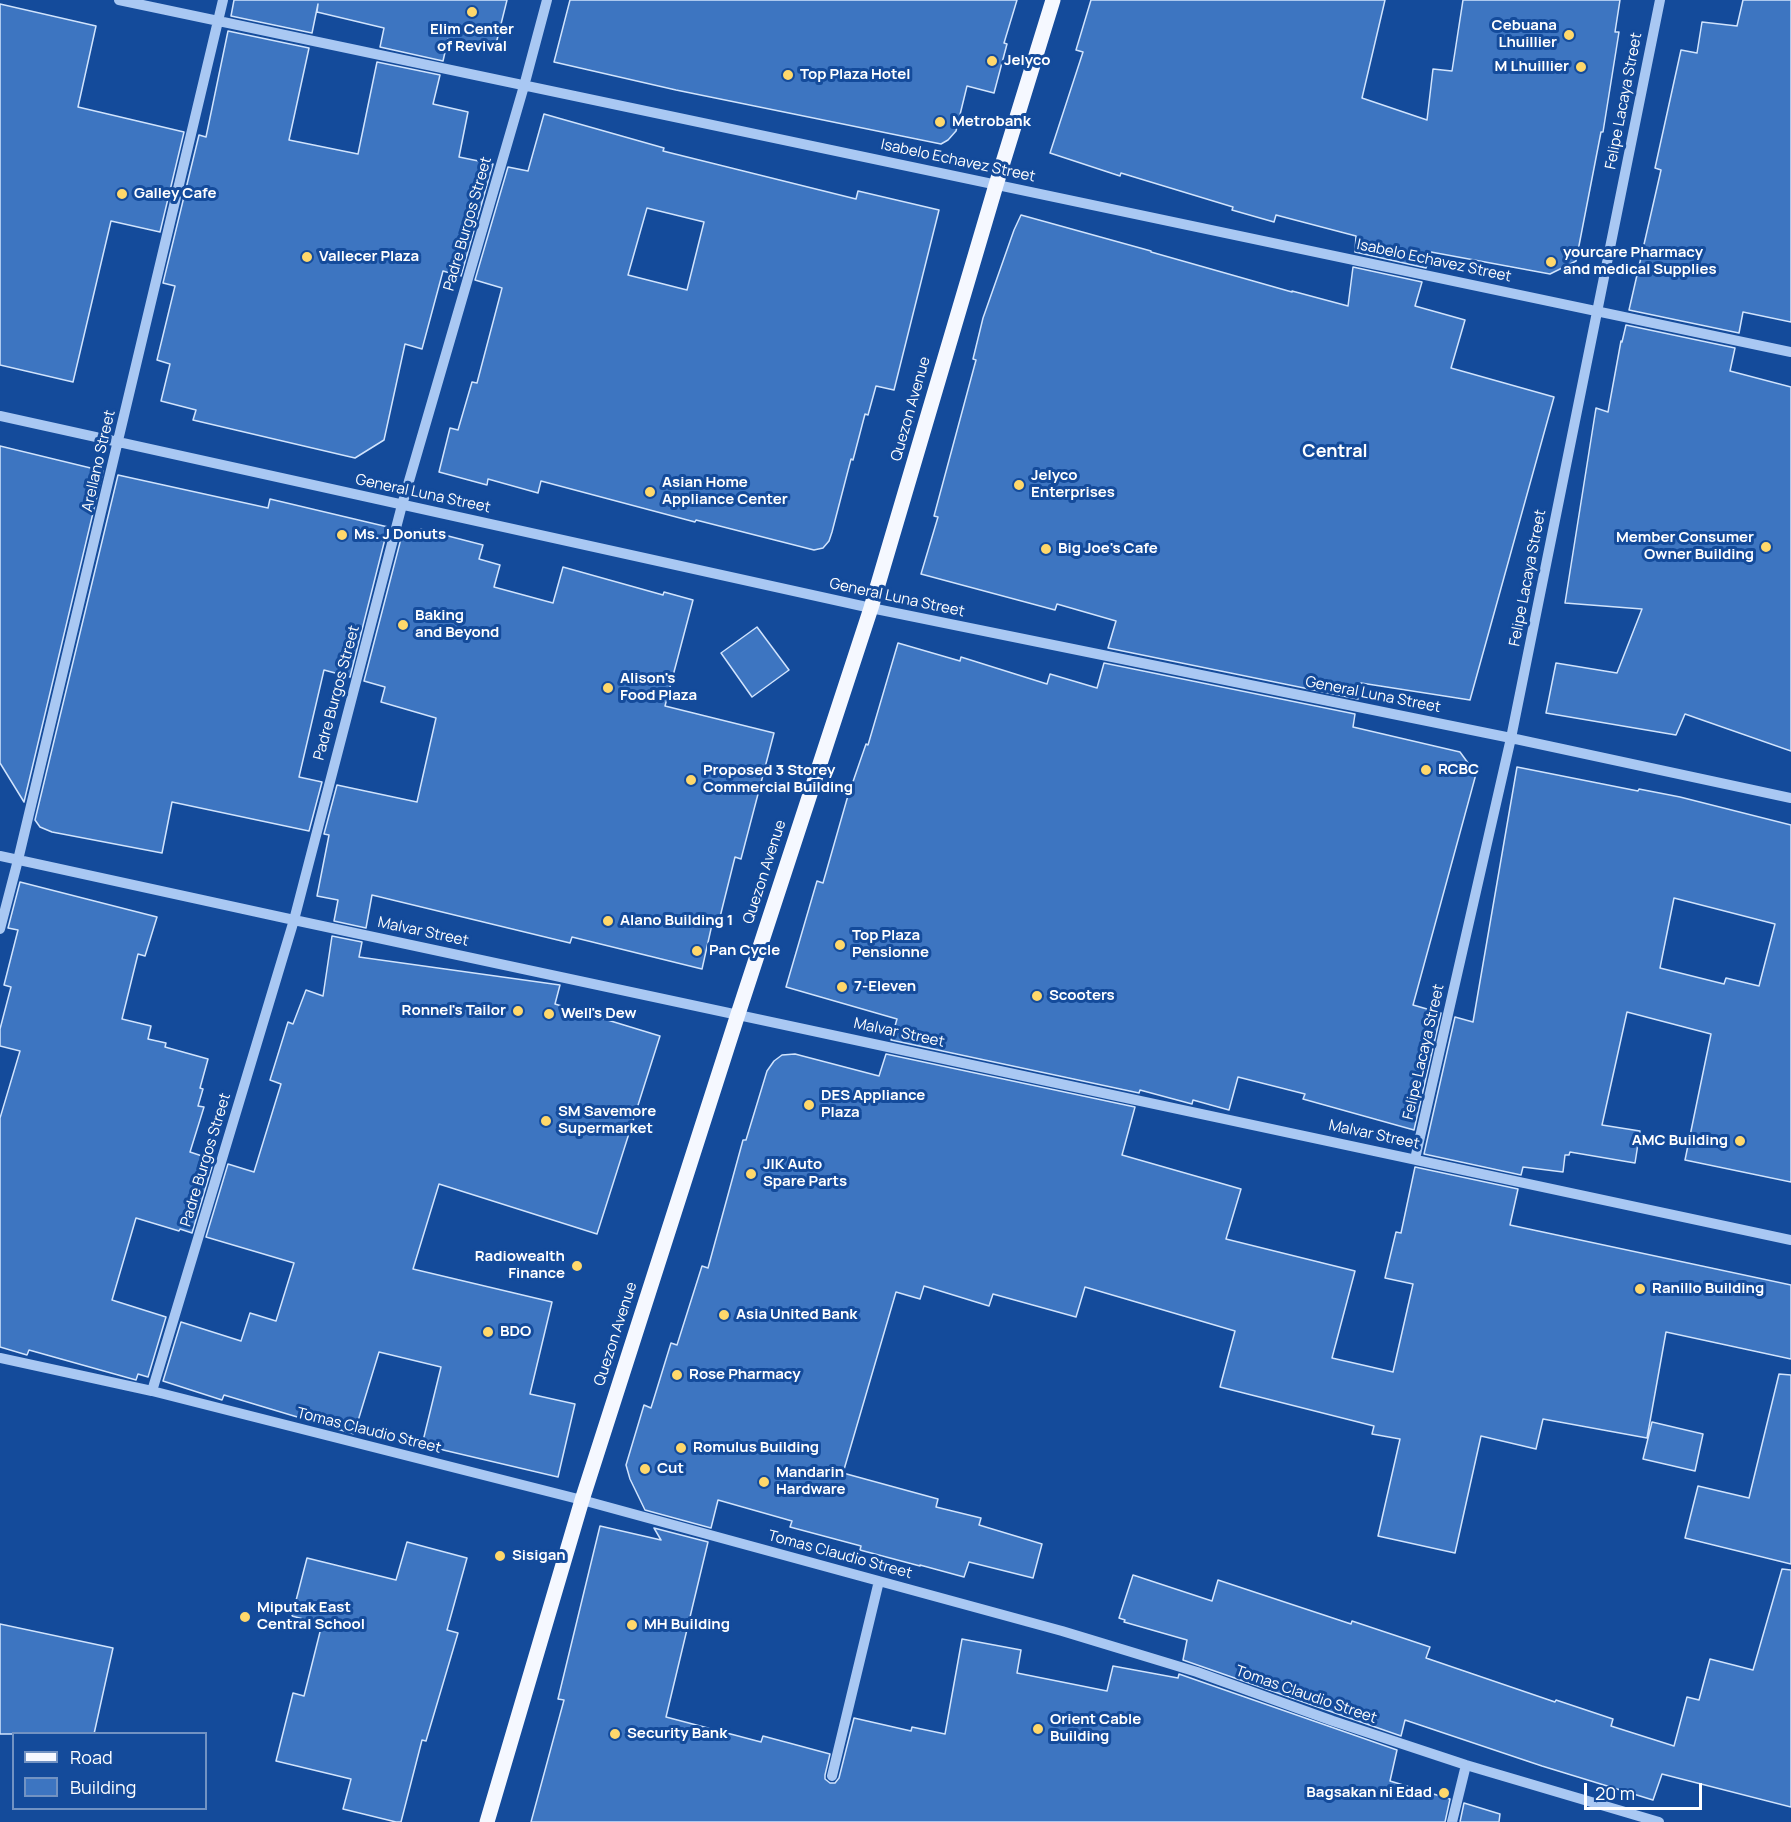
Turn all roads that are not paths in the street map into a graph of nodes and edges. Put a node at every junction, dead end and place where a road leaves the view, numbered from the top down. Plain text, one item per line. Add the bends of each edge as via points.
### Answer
1 (119, 0) edge
2 (224, 0) edge
3 (547, 0) edge
4 (1053, 0) edge
5 (1660, 0) edge
6 (218, 21) junction
7 (524, 86) junction
8 (996, 185) junction
9 (1597, 311) junction
10 (1791, 352) edge
11 (0, 416) edge
12 (119, 442) junction
13 (402, 505) junction
14 (871, 608) junction
15 (1511, 738) junction
16 (1791, 798) edge
17 (0, 856) edge
18 (18, 860) junction
19 (294, 920) junction
20 (0, 929) edge
21 (738, 1014) junction
22 (1415, 1159) junction
23 (1791, 1240) edge
24 (0, 1358) edge
25 (152, 1391) junction
26 (582, 1500) junction
27 (879, 1581) junction
28 (1466, 1765) junction
29 (832, 1776) dead end
30 (487, 1822) edge
31 (1452, 1822) edge
32 (1659, 1822) edge

1 - 6 street, Isabelo Echavez Street
2 - 6 street, Arellano Street
3 - 7 street, Padre Burgos Street
4 - 8 main road, Quezon Avenue
5 - 9 street, Felipe Lacaya Street
6 - 7 street, Isabelo Echavez Street
6 - 12 street, Arellano Street
7 - 8 street, Isabelo Echavez Street
7 - 13 street, Padre Burgos Street
8 - 9 street, Isabelo Echavez Street
8 - 14 main road, Quezon Avenue
9 - 10 street, Isabelo Echavez Street
9 - 15 street, Felipe Lacaya Street
11 - 12 street, General Luna Street
12 - 13 street, General Luna Street
12 - 18 street, Arellano Street
13 - 14 street, General Luna Street
13 - 19 street, Padre Burgos Street
14 - 15 street, General Luna Street
14 - 21 main road, Quezon Avenue
15 - 16 street, General Luna Street
15 - 22 street, Felipe Lacaya Street
17 - 18 street, Malvar Street
18 - 19 street, Malvar Street
18 - 20 street, Arellano Street
19 - 21 street, Malvar Street
19 - 25 street, Padre Burgos Street
21 - 22 street, Malvar Street
21 - 26 main road, Quezon Avenue
22 - 23 street, Malvar Street
24 - 25 street, Tomas Claudio Street
25 - 26 street, Tomas Claudio Street
26 - 27 street, Tomas Claudio Street
26 - 30 main road, Quezon Avenue
27 - 28 street, Tomas Claudio Street via 1197,1672
27 - 29 street
28 - 31 street
28 - 32 street, Tomas Claudio Street

